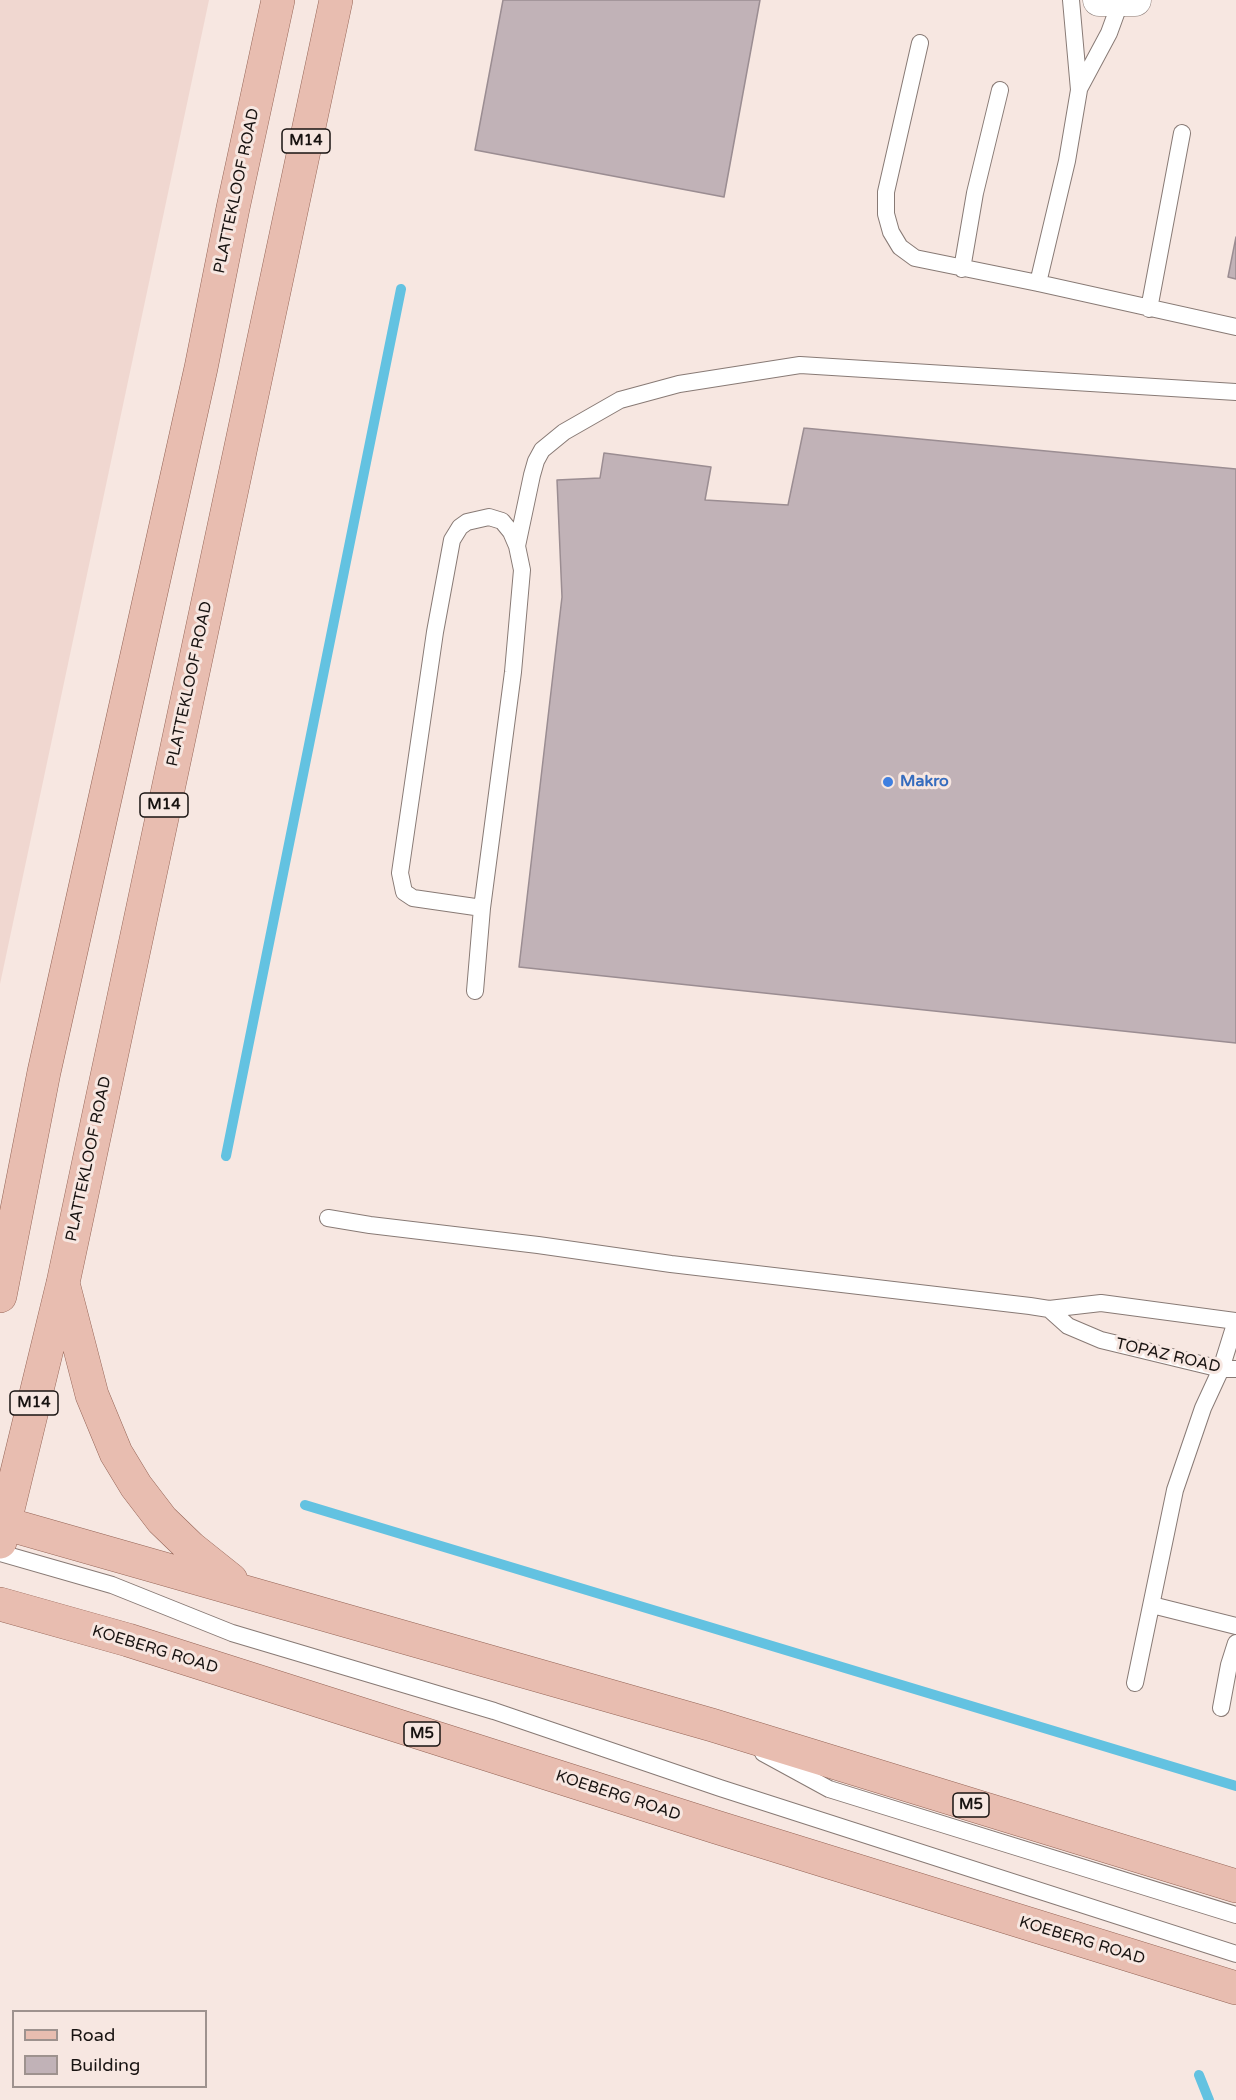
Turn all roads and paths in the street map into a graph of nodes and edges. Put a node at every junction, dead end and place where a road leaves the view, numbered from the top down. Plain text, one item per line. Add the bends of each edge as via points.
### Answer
1 (278, 0) edge
2 (336, 0) edge
3 (1071, 0) edge
4 (1099, 0) edge
5 (1121, 0) edge
6 (1135, 0) edge
7 (920, 43) dead end
8 (1000, 90) dead end
9 (1078, 90) junction
10 (1182, 133) dead end
11 (962, 269) junction
12 (1038, 283) junction
13 (1149, 309) junction
14 (1236, 327) edge
15 (1236, 392) edge
16 (517, 546) junction
17 (482, 908) junction
18 (475, 991) dead end
19 (328, 1218) dead end
20 (63, 1283) junction
21 (0, 1296) edge
22 (1049, 1310) junction
23 (1236, 1321) edge
24 (1228, 1369) edge
25 (1, 1535) edge
26 (245, 1591) junction
27 (0, 1604) edge
28 (1152, 1605) junction
29 (1236, 1626) edge
30 (1236, 1643) edge
31 (1135, 1683) dead end
32 (1221, 1708) dead end
33 (712, 1725) junction
34 (1236, 1886) edge
35 (1236, 1915) edge
36 (1236, 1954) edge
37 (1236, 1988) edge

1 - 21 main road, PLATTEKLOOF ROAD via 198,380 46,1061
2 - 20 main road, PLATTEKLOOF ROAD / M14
3 - 9 lane
4 - 5 street
5 - 6 street
5 - 9 lane via 1109,33
7 - 11 lane via 886,192 886,214 900,247 915,258
8 - 11 lane via 975,193
9 - 12 lane via 1067,161
10 - 13 lane
11 - 12 lane
12 - 13 lane
13 - 14 lane
15 - 16 lane via 800,365 679,384 620,400 564,432 542,450 532,475
16 - 17 lane via 522,570 513,672
16 - 17 lane via 502,521 489,517 467,522 452,540 400,873 404,892 413,898
17 - 18 lane
19 - 22 lane
20 - 25 main road, PLATTEKLOOF ROAD / M14
20 - 26 main road via 92,1395 124,1468 169,1527
22 - 23 lane via 1101,1303
22 - 24 lane, TOPAZ ROAD via 1068,1326 1101,1340
23 - 24 lane
24 - 28 lane via 1203,1408 1175,1490
25 - 26 main road, M5
25 - 36 lane via 232,1633 494,1711
26 - 33 main road, M5
27 - 37 main road, KOEBERG ROAD / M5 via 128,1640 748,1838
28 - 29 lane
28 - 31 lane
30 - 32 lane
33 - 34 main road, M5
33 - 35 lane via 829,1789

